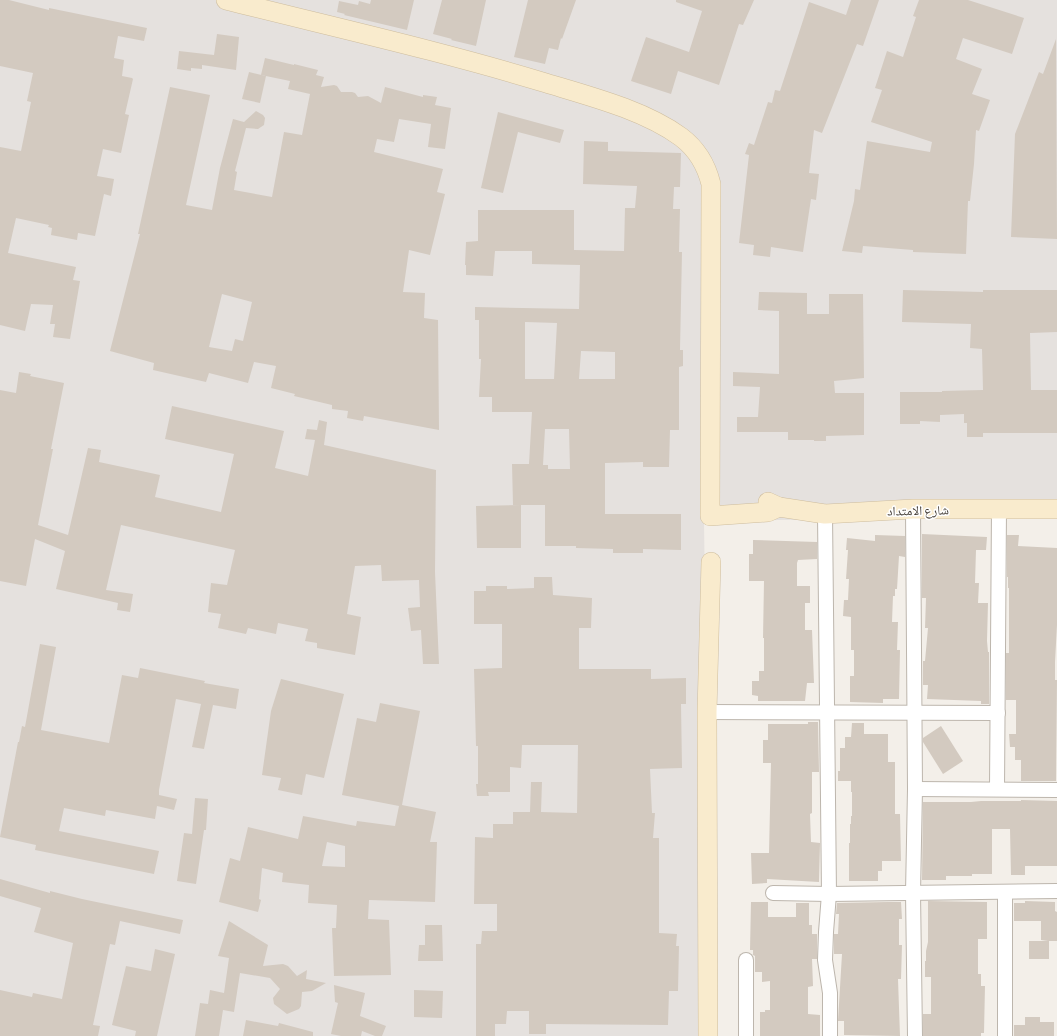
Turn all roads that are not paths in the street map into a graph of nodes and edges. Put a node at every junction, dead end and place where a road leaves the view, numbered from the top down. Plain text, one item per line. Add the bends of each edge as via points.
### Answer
1 (226, 0) edge
2 (913, 509) junction
3 (999, 509) junction
4 (1057, 509) edge
5 (825, 514) junction
6 (711, 562) dead end
7 (707, 712) junction
8 (828, 712) junction
9 (914, 712) junction
10 (998, 713) junction
11 (997, 789) junction
12 (915, 790) junction
13 (1057, 790) edge
14 (1005, 892) junction
15 (1057, 892) edge
16 (773, 893) dead end
17 (913, 893) junction
18 (829, 894) junction
19 (746, 960) dead end
20 (708, 1036) edge
21 (746, 1036) edge
22 (830, 1036) edge
23 (915, 1036) edge
24 (1005, 1036) edge

1 - 5 street, شارع الامتداد via 488,66 600,100 642,116 680,137 692,147 708,170 711,184 710,509 768,512 779,507
2 - 3 street, شارع الامتداد
2 - 5 street, شارع الامتداد
2 - 9 street
3 - 4 street, شارع الامتداد
3 - 10 street
5 - 8 street
6 - 7 street
7 - 8 street
7 - 20 street
8 - 9 street
8 - 18 street
9 - 10 street
9 - 12 street
10 - 11 street
11 - 12 street
11 - 13 street
12 - 17 street
14 - 15 street
14 - 17 street
14 - 24 street
16 - 18 street
17 - 18 street
17 - 23 street
18 - 22 street via 825,960 830,993
19 - 21 street

